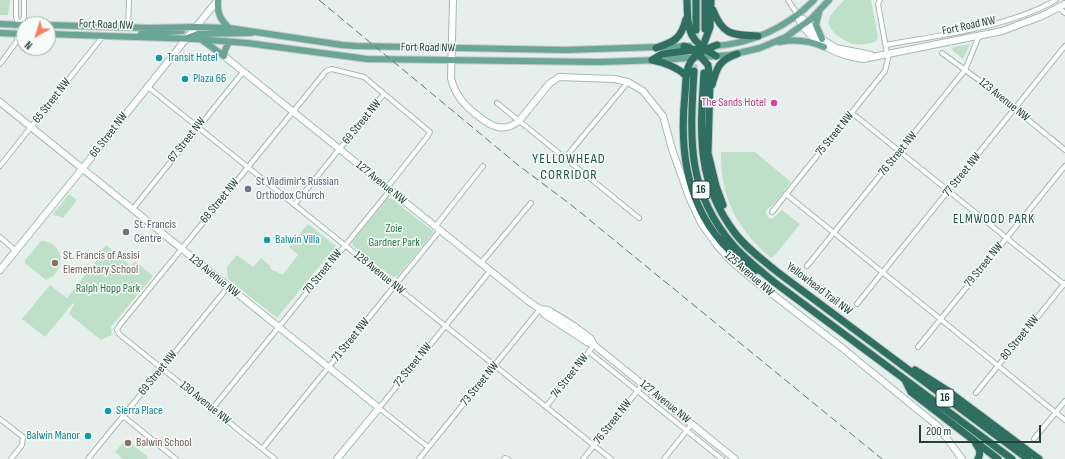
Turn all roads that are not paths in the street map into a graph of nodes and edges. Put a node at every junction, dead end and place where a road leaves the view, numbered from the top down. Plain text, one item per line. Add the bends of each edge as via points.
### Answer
1 (16, 0) edge
2 (24, 0) edge
3 (129, 0) edge
4 (218, 0) edge
5 (453, 0) edge
6 (687, 0) edge
7 (696, 0) edge
8 (705, 0) edge
9 (788, 0) edge
10 (814, 0) edge
11 (829, 0) edge
12 (880, 0) edge
13 (1056, 0) edge
14 (712, 3) edge
15 (1065, 4) edge
16 (1059, 8) junction
17 (821, 9) junction
18 (1065, 13) edge
19 (687, 15) junction
20 (798, 15) junction
21 (16, 16) edge
22 (24, 16) edge
23 (0, 24) edge
24 (804, 24) junction
25 (16, 25) edge
26 (56, 26) edge
27 (197, 27) junction
28 (128, 28) junction
29 (229, 28) junction
30 (708, 28) junction
31 (692, 30) junction
32 (0, 33) edge
33 (16, 33) edge
34 (262, 33) junction
35 (56, 34) edge
36 (103, 36) junction
37 (758, 36) junction
38 (979, 36) junction
39 (125, 37) junction
40 (186, 38) junction
41 (822, 39) junction
42 (202, 40) junction
43 (230, 42) junction
44 (771, 43) junction
45 (16, 44) edge
46 (886, 45) junction
47 (684, 46) joint
48 (717, 46) joint
49 (1065, 46) edge
50 (824, 47) junction
51 (452, 48) junction
52 (656, 48) junction
53 (700, 51) junction
54 (942, 52) dead end
55 (887, 53) junction
56 (737, 54) junction
57 (224, 56) junction
58 (716, 56) joint
59 (873, 56) junction
60 (451, 59) junction
61 (652, 60) junction
62 (0, 64) edge
63 (965, 70) junction
64 (694, 71) tunnel mouth
65 (242, 72) junction
66 (704, 72) dead end
67 (686, 76) junction
68 (710, 80) junction
69 (628, 82) junction
70 (148, 87) junction
71 (710, 92) junction
72 (384, 94) junction
73 (0, 102) edge
74 (497, 103) dead end
75 (1015, 109) junction
76 (293, 112) junction
77 (852, 113) junction
78 (519, 121) junction
79 (31, 128) junction
80 (197, 128) junction
81 (340, 150) junction
82 (1065, 150) edge
83 (900, 152) junction
84 (565, 158) junction
85 (0, 166) edge
86 (483, 166) dead end
87 (1065, 166) edge
88 (247, 167) junction
89 (82, 169) junction
90 (388, 189) junction
91 (949, 191) junction
92 (786, 194) junction
93 (531, 203) dead end
94 (294, 205) junction
95 (132, 210) junction
96 (772, 212) dead end
97 (639, 218) dead end
98 (437, 228) junction
99 (834, 233) junction
100 (0, 238) edge
101 (1006, 238) junction
102 (344, 246) junction
103 (16, 250) junction
104 (182, 250) junction
105 (481, 264) junction
106 (808, 266) dead end
107 (0, 270) edge
108 (490, 271) junction
109 (883, 273) junction
110 (780, 274) junction
111 (774, 282) junction
112 (1065, 284) edge
113 (395, 286) junction
114 (228, 287) junction
115 (857, 304) dead end
116 (540, 309) junction
117 (940, 319) junction
118 (445, 326) junction
119 (278, 328) junction
120 (117, 330) joint
121 (863, 336) junction
122 (594, 345) junction
123 (918, 347) dead end
124 (589, 352) junction
125 (495, 366) junction
126 (998, 366) junction
127 (162, 368) junction
128 (328, 368) junction
129 (905, 380) junction
130 (643, 384) junction
131 (637, 391) junction
132 (976, 393) dead end
133 (1065, 401) edge
134 (546, 406) junction
135 (379, 408) junction
136 (212, 409) junction
137 (1056, 413) junction
138 (123, 416) junction
139 (0, 419) edge
140 (1065, 420) edge
141 (692, 424) junction
142 (686, 430) junction
143 (1034, 439) dead end
144 (974, 440) junction
145 (594, 446) junction
146 (428, 447) junction
147 (262, 449) junction
148 (11, 459) edge
149 (88, 459) edge
150 (176, 459) edge
151 (275, 459) edge
152 (336, 459) edge
153 (419, 459) edge
154 (584, 459) edge
155 (611, 459) edge
156 (664, 459) edge
157 (722, 459) edge
158 (736, 459) edge
159 (962, 459) edge
160 (978, 459) edge
161 (998, 459) edge
162 (1012, 459) edge
163 (1028, 459) edge
164 (1039, 459) edge

1 - 21 street
2 - 22 street
3 - 28 street
4 - 27 street, 66 Street NW
4 - 29 main road via 219,17
5 - 51 street
6 - 19 highway
7 - 31 highway
8 - 30 highway
9 - 20 street
10 - 20 main road
11 - 17 main road
12 - 46 street, 75 Street NW via 878,4
13 - 46 street via 1024,15 1000,22
14 - 30 highway
14 - 37 highway via 717,21 726,30 739,35
15 - 16 street, Fort Road NW
16 - 18 street
16 - 38 street, Fort Road NW via 1016,26
17 - 24 main road
17 - 41 main road via 816,24
19 - 31 highway
19 - 52 highway via 679,36 670,43
20 - 24 street, Fort Road NW via 798,19
20 - 37 main road
23 - 25 main road
24 - 41 street, Fort Road NW
24 - 44 main road via 786,37
24 - 50 street, Fort Road NW via 814,39
26 - 28 main road, Fort Road NW
27 - 28 main road, Fort Road NW
27 - 29 main road, Fort Road NW
27 - 39 main road
27 - 40 street, 66 Street NW
29 - 34 main road, Fort Road NW
30 - 31 highway via 702,33
30 - 53 highway
31 - 53 highway
32 - 33 main road
34 - 40 main road via 198,34
34 - 51 main road, Fort Road NW via 349,46
35 - 36 main road, Fort Road NW
36 - 39 main road, Fort Road NW
36 - 79 street, 65 Street NW
37 - 48 main road
38 - 55 street, Fort Road NW
38 - 63 street, 76 Street NW
39 - 40 main road, Fort Road NW
40 - 42 main road, Fort Road NW
40 - 70 street, 66 Street NW
41 - 59 street, Fort Road NW via 836,48
42 - 43 main road, Fort Road NW
42 - 57 main road
43 - 57 main road via 224,50
43 - 60 main road, Fort Road NW via 265,44 367,59
44 - 50 main road via 800,40
44 - 56 main road
45 - 62 street
46 - 55 street, 75 Street NW
47 - 52 main road, Fort Road NW
47 - 53 highway
48 - 53 highway
49 - 75 street, 77 Street NW
50 - 59 street, Fort Road NW via 855,58
51 - 52 main road, Fort Road NW
51 - 60 street
53 - 58 highway
53 - 61 highway via 662,54
53 - 67 highway via 689,66
53 - 68 highway via 708,65
54 - 63 street, 123 Avenue NW
55 - 59 street, Fort Road NW
55 - 77 street, 75 Street NW via 885,71
56 - 58 main road
56 - 71 highway via 726,58 720,64
57 - 65 street, 127 Avenue NW
60 - 61 main road, Fort Road NW via 599,62
60 - 78 street via 453,86 468,107 493,126 506,128
61 - 67 highway via 679,70
63 - 75 street, 123 Avenue NW
63 - 83 street, 76 Street NW
64 - 111 highway, Yellowhead Trail NW / 16 via 691,136 693,162 700,188 725,236
65 - 76 street, 127 Avenue NW
65 - 80 street, 67 Street NW
66 - 110 highway, Yellowhead Trail NW / 16 via 701,145 706,175 713,194 735,233
67 - 68 highway via 693,69 699,68 706,71
67 - 111 highway via 683,129 691,188 700,208 723,243 746,265
68 - 71 highway
69 - 78 street, 125 Avenue NW via 609,78 555,79
69 - 84 street
69 - 159 street, 125 Avenue NW via 643,91 663,116 689,197 701,223 721,250 750,277 841,346 938,426
70 - 80 street, 128 Avenue NW
70 - 89 street, 66 Street NW
71 - 110 highway via 708,153 720,198 738,230
72 - 76 street, 68 Street NW via 364,77 332,69 325,72
72 - 81 street, 69 Street NW
72 - 90 street, 70 Street NW via 430,132
73 - 79 street, 129 Avenue NW
74 - 78 street
75 - 82 street, 123 Avenue NW
75 - 91 street, 77 Street NW
76 - 81 street, 127 Avenue NW
76 - 88 street, 68 Street NW
77 - 83 street
77 - 92 street, 75 Street NW
78 - 84 street
79 - 85 street, 65 Street NW
79 - 89 street, 129 Avenue NW
80 - 88 street, 128 Avenue NW
80 - 95 street, 67 Street NW
81 - 90 street, 127 Avenue NW
81 - 94 street, 69 Street NW
83 - 91 street
83 - 99 street, 76 Street NW
84 - 97 street
86 - 98 street, 71 Street NW
87 - 101 street, 79 Street NW
88 - 94 street, 128 Avenue NW
88 - 104 street, 68 Street NW
89 - 95 street, 129 Avenue NW
89 - 103 street, 66 Street NW
90 - 98 street, 127 Avenue NW
90 - 102 street, 70 Street NW via 387,194
91 - 101 street
91 - 109 street, 77 Street NW
92 - 96 street, 75 Street NW
92 - 99 street
93 - 105 street
94 - 102 street, 128 Avenue NW
95 - 104 street, 129 Avenue NW
98 - 105 street, 127 Avenue NW
98 - 113 street, 71 Street NW
99 - 106 street, 76 Street NW
99 - 109 street
100 - 103 street
101 - 112 street
101 - 117 street, 79 Street NW
102 - 113 street, 128 Avenue NW
102 - 119 street, 70 Street NW
103 - 107 street, 66 Street NW
104 - 114 street, 129 Avenue NW
104 - 120 street, 68 Street NW
105 - 108 street, 127 Avenue NW
108 - 116 street, 127 Avenue NW
108 - 118 street, 72 Street NW
109 - 115 street, 77 Street NW
109 - 117 street
110 - 121 highway, Yellowhead Trail NW / 16
111 - 129 highway, Yellowhead Trail NW / 16
112 - 126 street, 80 Street NW
113 - 118 street, 128 Avenue NW
113 - 128 street, 71 Street NW
114 - 119 street, 129 Avenue NW
114 - 127 street, 69 Street NW
116 - 122 street, 127 Avenue NW via 548,310 574,326 591,339
116 - 125 street, 73 Street NW
117 - 123 street, 79 Street NW
117 - 126 street
118 - 125 street, 128 Avenue NW
118 - 135 street, 72 Street NW
119 - 128 street, 129 Avenue NW
119 - 136 street, 70 Street NW
120 - 127 street, 130 Avenue NW
121 - 163 highway, Yellowhead Trail NW / 16
121 - 164 highway via 948,391
122 - 124 street, 74 Street NW
122 - 130 street, 127 Avenue NW
124 - 131 street, 127 Avenue NW
124 - 134 street, 74 Street NW
125 - 134 street, 128 Avenue NW
125 - 146 street, 73 Street NW
126 - 132 street, 80 Street NW
126 - 137 street
127 - 136 street, 130 Avenue NW
127 - 138 street, 69 Street NW
128 - 135 street, 129 Avenue NW
128 - 147 street, 71 Street NW
129 - 144 highway via 911,392
129 - 162 highway, Yellowhead Trail NW / 16
130 - 131 street, 76 Street NW
130 - 141 street, 127 Avenue NW
131 - 142 street, 127 Avenue NW
131 - 145 street, 76 Street NW
133 - 137 street
134 - 145 street, 128 Avenue NW
135 - 146 street, 129 Avenue NW
135 - 152 street, 72 Street NW
136 - 147 street, 130 Avenue NW
137 - 140 street
137 - 143 street
138 - 149 street, 69 Street NW
138 - 150 street
139 - 148 street via 23,437 22,445
141 - 142 street
141 - 158 street, 127 Avenue NW
142 - 156 street
142 - 157 street, 127 Avenue NW
144 - 160 highway via 980,449
144 - 161 highway
145 - 154 street, 76 Street NW
145 - 155 street, 128 Avenue NW
146 - 153 street, 73 Street NW
147 - 151 street, 130 Avenue NW

